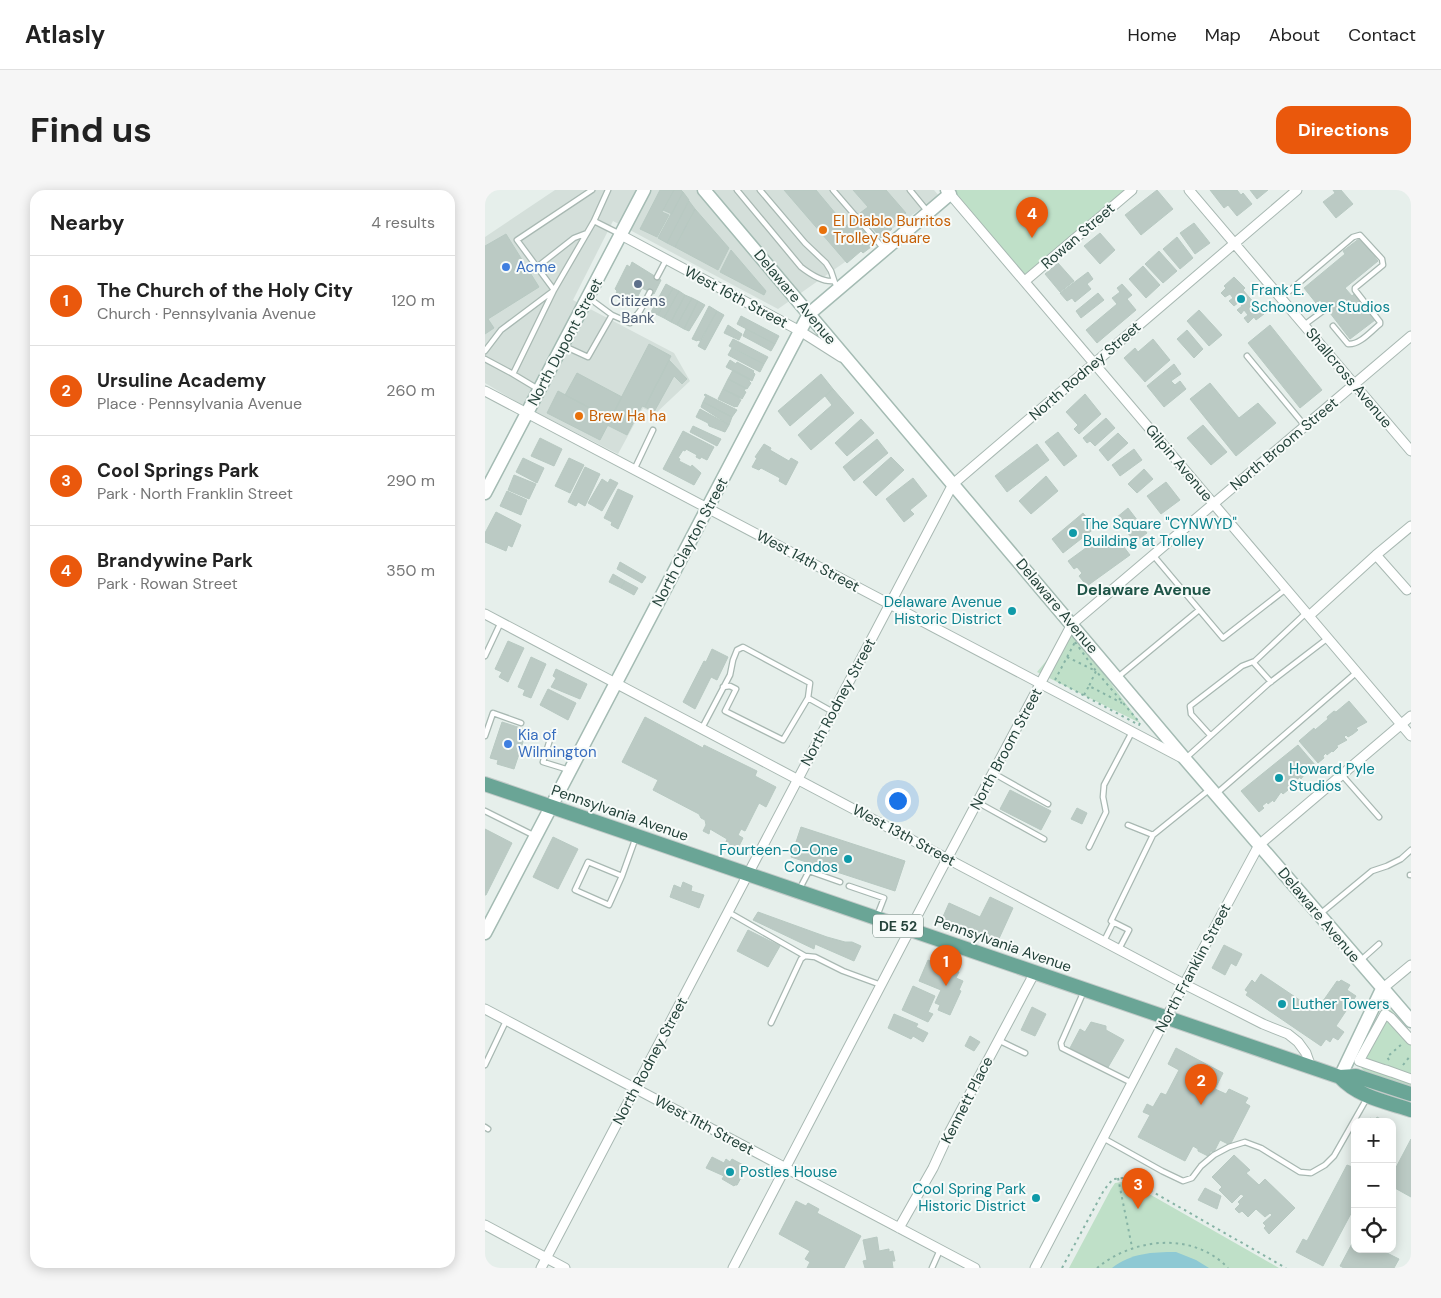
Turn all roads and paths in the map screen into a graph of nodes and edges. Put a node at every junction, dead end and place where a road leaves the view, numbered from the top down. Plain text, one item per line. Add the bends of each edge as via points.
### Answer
1 (593, 190) edge
2 (608, 190) edge
3 (644, 190) edge
4 (704, 190) edge
5 (737, 190) edge
6 (760, 190) edge
7 (833, 190) edge
8 (910, 190) edge
9 (1131, 190) edge
10 (1189, 190) edge
11 (1297, 190) edge
12 (949, 192) edge
13 (929, 212) junction
14 (594, 221) junction
15 (588, 232) junction
16 (621, 235) junction
17 (1235, 243) junction
18 (885, 250) junction
19 (667, 260) junction
20 (537, 267) junction
21 (657, 277) dead end
22 (1025, 281) junction
23 (836, 285) junction
24 (1355, 288) junction
25 (554, 290) junction
26 (1349, 291) dead end
27 (650, 292) dead end
28 (588, 297) junction
29 (1281, 298) junction
30 (1327, 308) dead end
31 (809, 314) junction
32 (613, 315) junction
33 (1304, 325) junction
34 (1333, 326) dead end
35 (800, 331) junction
36 (1411, 336) edge
37 (563, 345) junction
38 (485, 351) edge
39 (1247, 356) dead end
40 (485, 359) edge
41 (850, 362) junction
42 (1094, 363) junction
43 (513, 374) junction
44 (1354, 384) junction
45 (539, 389) junction
46 (485, 391) edge
47 (527, 413) junction
48 (1305, 426) junction
49 (653, 430) dead end
50 (1411, 451) edge
51 (634, 470) junction
52 (953, 484) junction
53 (485, 493) edge
54 (1213, 504) junction
55 (707, 508) junction
56 (1411, 526) edge
57 (1376, 554) junction
58 (1153, 555) junction
59 (1286, 589) junction
60 (1407, 590) dead end
61 (889, 604) junction
62 (1199, 610) junction
63 (485, 614) edge
64 (1308, 615) junction
65 (501, 622) junction
66 (1072, 624) junction
67 (1328, 638) junction
68 (485, 656) edge
69 (1067, 657) junction
70 (1253, 662) junction
71 (1096, 671) junction
72 (1357, 672) junction
73 (1117, 678) junction
74 (1271, 682) junction
75 (616, 683) junction
76 (1040, 683) junction
77 (1089, 686) junction
78 (723, 687) junction
79 (1084, 695) junction
80 (808, 698) junction
81 (1123, 704) junction
82 (833, 712) junction
83 (1411, 716) edge
84 (521, 723) dead end
85 (1401, 724) junction
86 (702, 728) junction
87 (1133, 732) junction
88 (552, 734) dead end
89 (1210, 735) junction
90 (485, 736) edge
91 (1411, 736) edge
92 (1185, 759) junction
93 (570, 771) junction
94 (993, 773) junction
95 (1342, 775) junction
96 (798, 779) junction
97 (485, 784) edge
98 (1214, 791) junction
99 (977, 802) junction
100 (1048, 804) dead end
101 (551, 807) junction
102 (485, 811) edge
103 (1379, 816) dead end
104 (1128, 825) dead end
105 (1153, 835) junction
106 (536, 836) junction
107 (637, 836) junction
108 (1044, 839) dead end
109 (1259, 845) junction
110 (1089, 847) dead end
111 (1411, 850) edge
112 (948, 858) junction
113 (748, 874) junction
114 (622, 876) junction
115 (840, 882) dead end
116 (849, 886) dead end
117 (798, 891) junction
118 (728, 912) junction
119 (1319, 915) junction
120 (876, 918) junction
121 (1113, 923) junction
122 (910, 930) junction
123 (485, 933) edge
124 (1104, 941) junction
125 (1379, 944) dead end
126 (1119, 949) junction
127 (805, 956) junction
128 (1359, 962) junction
129 (1411, 965) edge
130 (1035, 972) junction
131 (1184, 984) junction
132 (881, 985) junction
133 (1085, 990) junction
134 (1382, 990) junction
135 (485, 1009) edge
136 (1166, 1018) junction
137 (506, 1020) junction
138 (1411, 1021) edge
139 (771, 1023) dead end
140 (998, 1040) junction
141 (1409, 1044) edge
142 (1025, 1053) dead end
143 (1411, 1055) edge
144 (1387, 1057) junction
145 (1367, 1063) junction
146 (485, 1064) edge
147 (1311, 1067) junction
148 (1377, 1067) junction
149 (1395, 1071) junction
150 (1340, 1077) junction
151 (1411, 1079) edge
152 (1132, 1084) junction
153 (635, 1089) junction
154 (1411, 1094) edge
155 (1368, 1096) junction
156 (1411, 1110) edge
157 (1103, 1138) junction
158 (785, 1168) junction
159 (1118, 1178) junction
160 (485, 1225) edge
161 (899, 1228) junction
162 (1132, 1247) junction
163 (940, 1250) junction
164 (547, 1258) junction
165 (541, 1268) edge
166 (565, 1268) edge
167 (733, 1268) edge
168 (932, 1268) edge
169 (975, 1268) edge
170 (1035, 1268) edge
171 (1062, 1268) edge
172 (1097, 1268) edge
173 (1228, 1268) edge
174 (1286, 1268) edge

1 - 20 lane via 517,240
2 - 14 lane
3 - 16 street, North Dupont Street
4 - 31 street, Delaware Avenue
5 - 23 lane via 801,267
6 - 23 lane via 825,263
7 - 18 lane
8 - 13 lane
9 - 22 street, Rowan Street
10 - 17 street, Shallcross Avenue
11 - 17 street, North Rodney Street
12 - 13 street, North Clayton Street
12 - 22 street, Gilpin Avenue
13 - 18 street, North Clayton Street
14 - 15 lane
14 - 16 lane
15 - 20 lane via 574,238
15 - 25 lane
16 - 19 street, West 16th Street
16 - 28 street, North Dupont Street
17 - 29 street, Shallcross Avenue
17 - 42 street, North Rodney Street
18 - 23 street, North Clayton Street
19 - 21 lane
19 - 35 street, West 16th Street
20 - 25 lane
22 - 42 street, Gilpin Avenue
23 - 31 street, North Clayton Street
24 - 26 lane
24 - 29 lane via 1383,265 1382,259 1360,235
24 - 34 lane via 1380,324 1357,343 1351,344
25 - 38 lane via 501,330
25 - 43 lane
27 - 32 lane via 630,323
28 - 32 lane
28 - 37 street, North Dupont Street
29 - 33 street, Shallcross Avenue
30 - 33 lane
31 - 35 street, North Clayton Street
31 - 41 street, Delaware Avenue
32 - 37 lane via 588,357
33 - 44 street, Shallcross Avenue
35 - 41 street, West 16th Street
35 - 55 street, North Clayton Street
36 - 44 street, North Broom Street
37 - 45 street, North Dupont Street
39 - 48 lane
40 - 43 lane
41 - 52 street, Delaware Avenue
42 - 52 street, North Rodney Street
42 - 54 street, Gilpin Avenue
43 - 45 lane
44 - 48 street, North Broom Street
44 - 50 street, Shallcross Avenue
45 - 47 street, North Dupont Street
46 - 47 street, West 14th Street
47 - 51 street, West 14th Street
47 - 53 street, North Dupont Street
48 - 54 street, North Broom Street
49 - 51 lane
51 - 55 street, West 14th Street
52 - 61 street, North Rodney Street
52 - 66 street, Delaware Avenue
54 - 58 street, North Broom Street
54 - 59 street, Gilpin Avenue
55 - 61 street, West 14th Street
55 - 75 street, North Clayton Street
56 - 57 street
57 - 60 street
57 - 64 street
58 - 62 lane
58 - 66 street, North Broom Street
59 - 62 lane via 1223,638
59 - 64 street, Gilpin Avenue
61 - 76 street, West 14th Street
61 - 82 street, North Rodney Street
62 - 73 lane
63 - 65 street, West 13th Street
64 - 67 street, Gilpin Avenue
64 - 70 lane
65 - 68 lane
65 - 75 street, West 13th Street
66 - 73 street, Delaware Avenue
66 - 76 street, North Broom Street
67 - 72 street, Gilpin Avenue
67 - 74 lane
69 - 71 path
69 - 71 path via 1075,642
69 - 79 path via 1055,680
70 - 74 lane
70 - 89 lane via 1242,666 1190,706 1191,714
71 - 77 path
71 - 81 path
72 - 85 street, Gilpin Avenue
72 - 98 lane
73 - 92 street, Delaware Avenue
74 - 89 lane
75 - 86 street, West 13th Street
75 - 93 street, North Clayton Street
76 - 87 street, West 14th Street
76 - 94 street, North Broom Street
77 - 79 path
77 - 81 path
78 - 80 lane via 737,650 743,647 810,683
78 - 80 lane via 735,689 725,711 783,740
78 - 86 lane
79 - 81 path via 1139,725
80 - 82 lane
82 - 96 street, North Rodney Street
83 - 85 street, North Franklin Street
84 - 90 lane via 493,713
85 - 91 street, Gilpin Avenue
85 - 95 street, North Franklin Street
86 - 96 street, West 13th Street
87 - 92 street, West 14th Street
87 - 110 lane via 1104,785 1106,812
88 - 93 lane via 543,762
89 - 92 lane
92 - 98 street, Delaware Avenue
93 - 101 street, North Clayton Street
94 - 99 street, North Broom Street
94 - 100 lane
95 - 103 lane
95 - 109 street, North Franklin Street
96 - 112 street, West 13th Street
96 - 113 street, North Rodney Street
97 - 101 main road, Pennsylvania Avenue / DE 52
98 - 105 lane
98 - 109 street, Delaware Avenue
99 - 108 lane
99 - 112 street, North Broom Street
101 - 106 street, North Clayton Street
101 - 107 main road, Pennsylvania Avenue / DE 52
102 - 106 lane
104 - 105 lane
105 - 121 lane
106 - 123 street, North Clayton Street
107 - 113 main road, Pennsylvania Avenue / DE 52
107 - 114 lane
109 - 119 street, Delaware Avenue
109 - 131 street, North Franklin Street
111 - 119 lane via 1401,859 1372,871
112 - 122 street, North Broom Street
112 - 124 street, West 13th Street
113 - 117 main road, Pennsylvania Avenue / DE 52
113 - 118 street, North Rodney Street
114 - 114 lane via 609,905 575,890 588,862
115 - 117 lane via 809,871
116 - 120 lane via 884,898
117 - 120 main road, Pennsylvania Avenue / DE 52
118 - 127 lane
118 - 153 street, North Rodney Street
119 - 128 street, Delaware Avenue
120 - 122 main road, Pennsylvania Avenue / DE 52
121 - 124 lane
121 - 126 lane via 1129,930
122 - 130 main road, Pennsylvania Avenue / DE 52
122 - 132 street, North Broom Street
124 - 126 street, West 13th Street
125 - 128 lane
126 - 131 street, West 13th Street
127 - 132 lane via 815,957
127 - 139 lane
128 - 134 street, Delaware Avenue
129 - 134 street
130 - 133 main road, Pennsylvania Avenue / DE 52
130 - 140 street, Kennett Place
131 - 136 street, North Franklin Street
131 - 147 street, West 13th Street via 1288,1034 1306,1053
132 - 158 street, North Broom Street
133 - 136 main road, Pennsylvania Avenue / DE 52
133 - 152 lane via 1061,1043 1062,1048
134 - 138 street, Delaware Avenue
134 - 150 street
135 - 137 street, West 11th Street
136 - 147 main road, Pennsylvania Avenue / DE 52
136 - 152 street, North Franklin Street
137 - 146 lane
137 - 153 street, West 11th Street
140 - 142 lane
140 - 161 street, Kennett Place
141 - 144 path via 1403,1044
141 - 145 street via 1385,1014 1359,1061
143 - 149 path
144 - 148 path
144 - 149 path
145 - 148 street
145 - 149 street
147 - 150 main road, Pennsylvania Avenue / DE 52
148 - 149 street
149 - 151 street
150 - 154 main road, Pennsylvania Avenue / DE 52 via 1356,1076
150 - 155 main road, Pennsylvania Avenue / DE 52
152 - 157 street, North Franklin Street
153 - 158 street, West 11th Street
153 - 164 street, North Rodney Street
155 - 156 main road, Pennsylvania Avenue / DE 52
155 - 157 lane via 1334,1156 1325,1166 1311,1173 1300,1172 1245,1142 1214,1155 1192,1178 1183,1181
157 - 170 street, North Franklin Street
158 - 161 street, West 11th Street
158 - 167 street, North Broom Street
159 - 162 path
159 - 171 path via 1104,1190
159 - 174 path via 1132,1180
160 - 164 street
161 - 163 street, West 11th Street
162 - 172 path
162 - 173 path via 1153,1242 1193,1246
163 - 168 lane
163 - 169 street, West 11th Street
164 - 165 street, North Rodney Street
164 - 166 street

